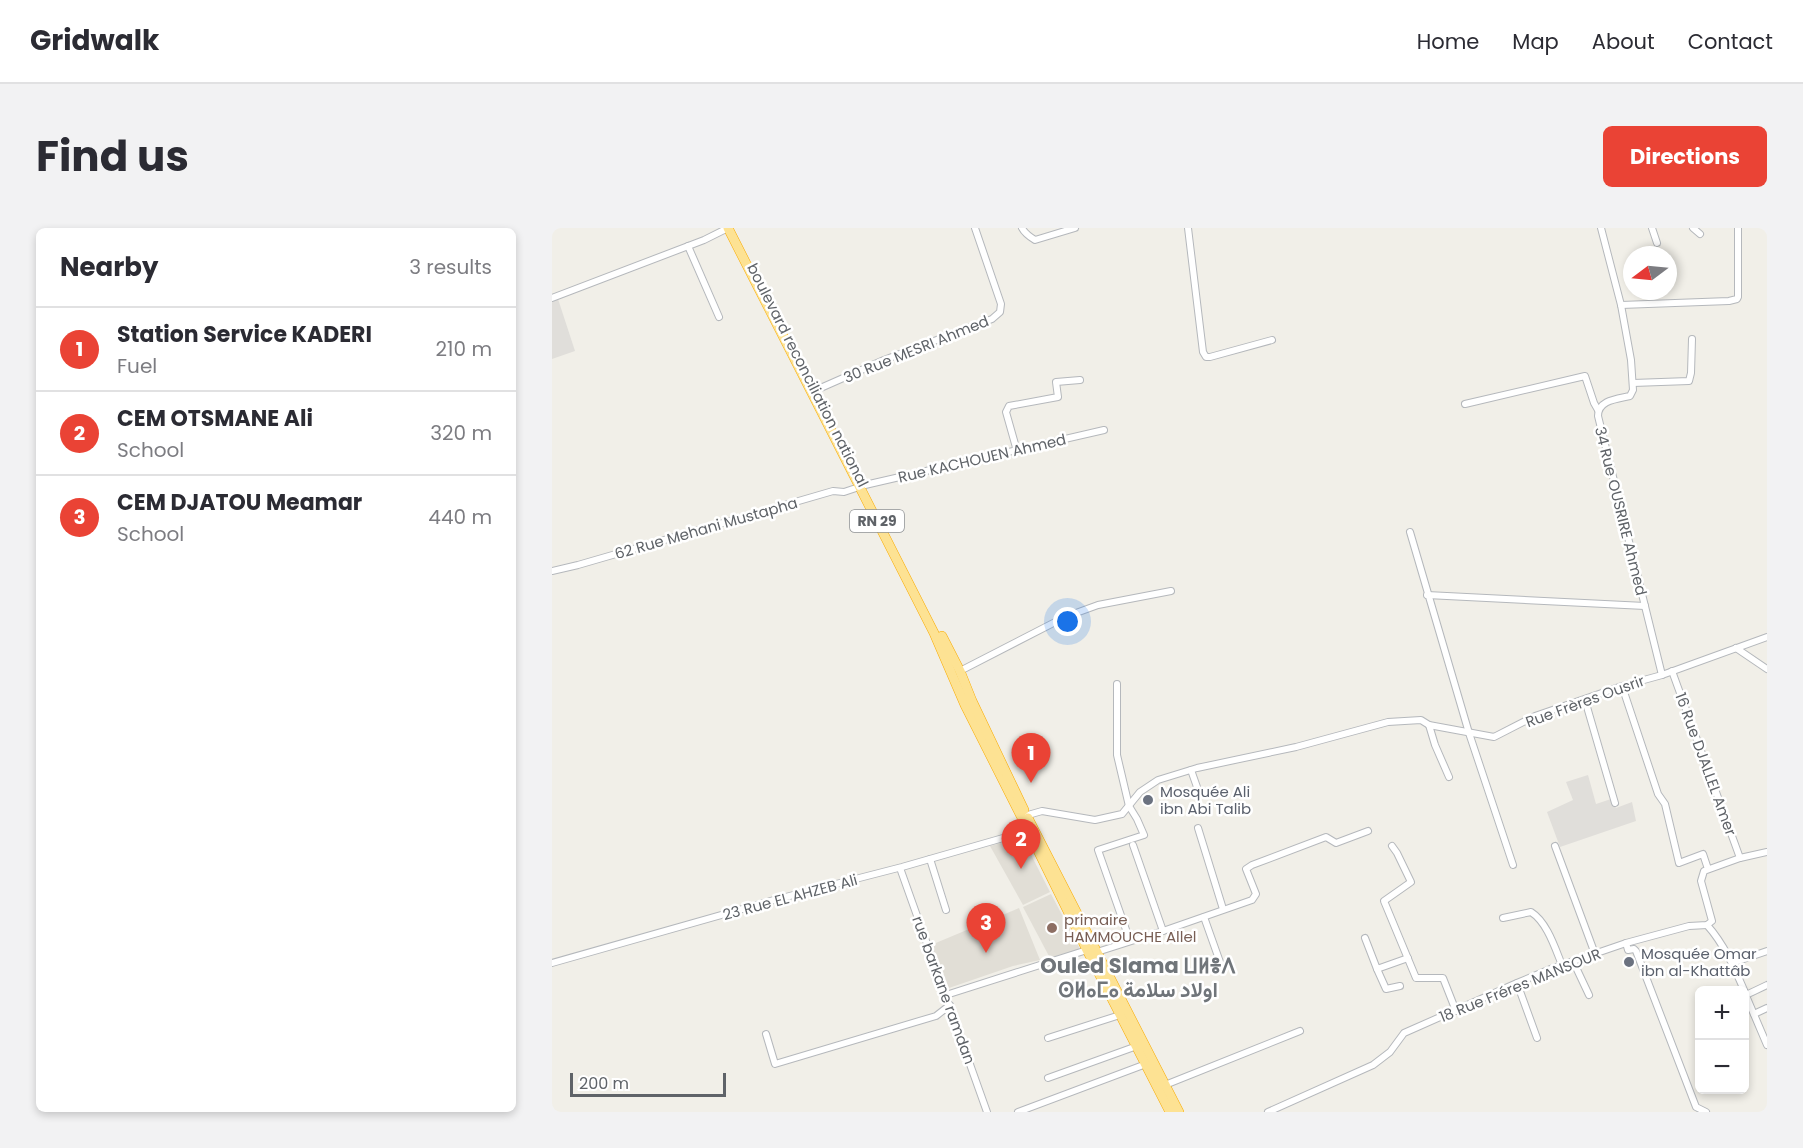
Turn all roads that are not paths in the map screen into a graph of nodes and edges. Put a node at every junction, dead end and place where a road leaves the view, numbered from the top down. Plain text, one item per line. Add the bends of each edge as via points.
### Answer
1 (728, 228) edge
2 (733, 228) edge
3 (975, 228) edge
4 (1022, 228) edge
5 (1075, 228) edge
6 (1188, 228) edge
7 (1601, 228) edge
8 (1652, 228) edge
9 (1693, 228) edge
10 (1738, 228) edge
11 (1700, 234) dead end
12 (1657, 243) dead end
13 (688, 246) junction
14 (552, 298) edge
15 (1621, 305) junction
16 (719, 317) dead end
17 (1692, 339) dead end
18 (1272, 340) dead end
19 (1080, 380) dead end
20 (1633, 382) junction
21 (816, 390) junction
22 (1465, 404) dead end
23 (1598, 410) junction
24 (1104, 429) dead end
25 (1017, 451) junction
26 (863, 487) junction
27 (1410, 532) dead end
28 (552, 571) edge
29 (1171, 591) dead end
30 (1428, 595) junction
31 (1645, 606) junction
32 (1767, 638) edge
33 (1736, 648) junction
34 (1767, 669) edge
35 (960, 671) junction
36 (1672, 671) junction
37 (1662, 675) junction
38 (1117, 684) dead end
39 (1622, 686) junction
40 (1584, 700) junction
41 (1429, 725) junction
42 (1469, 733) junction
43 (1191, 770) junction
44 (1449, 777) dead end
45 (1197, 787) dead end
46 (1615, 803) dead end
47 (1129, 806) junction
48 (1025, 818) junction
49 (1198, 828) dead end
50 (1368, 831) dead end
51 (1133, 845) dead end
52 (1392, 846) dead end
53 (1555, 846) dead end
54 (1767, 852) edge
55 (1740, 858) junction
56 (930, 859) junction
57 (1513, 865) dead end
58 (900, 868) junction
59 (1708, 869) junction
60 (1223, 909) junction
61 (946, 910) dead end
62 (1204, 916) junction
63 (1503, 918) dead end
64 (1707, 925) junction
65 (1163, 931) junction
66 (1365, 938) dead end
67 (1130, 941) junction
68 (1626, 943) junction
69 (1092, 951) junction
70 (1767, 951) edge
71 (1595, 954) junction
72 (1408, 958) junction
73 (1573, 961) junction
74 (1220, 962) dead end
75 (552, 963) edge
76 (1732, 963) junction
77 (1562, 965) junction
78 (1377, 969) junction
79 (1517, 983) junction
80 (1767, 985) edge
81 (1400, 986) dead end
82 (1742, 986) edge
83 (1749, 991) edge
84 (946, 995) junction
85 (1589, 995) dead end
86 (1749, 1002) edge
87 (950, 1005) junction
88 (1767, 1008) edge
89 (1456, 1011) junction
90 (1754, 1014) junction
91 (1120, 1015) junction
92 (1764, 1029) edge
93 (1300, 1032) dead end
94 (766, 1034) dead end
95 (1048, 1038) dead end
96 (1537, 1038) dead end
97 (1767, 1045) edge
98 (1137, 1046) junction
99 (1146, 1064) junction
100 (1048, 1078) dead end
101 (1166, 1085) junction
102 (987, 1112) edge
103 (1018, 1112) edge
104 (1170, 1112) edge
105 (1179, 1112) edge
106 (1268, 1112) edge
107 (1706, 1112) edge

1 - 13 street
1 - 26 highway, RN 29
2 - 21 highway, boulevard reconciliation national / RN 29
3 - 21 street, 30 Rue MESRI Ahmed via 1001,304 1000,312 992,319
4 - 5 street via 1035,240
6 - 18 street via 1206,357
7 - 15 street
8 - 12 street
9 - 11 street
10 - 15 street via 1737,299
13 - 14 street
13 - 16 street
15 - 20 street
17 - 20 street via 1689,381
19 - 25 street via 1056,382 1058,397 1009,406 1006,412
20 - 23 street, 34 Rue OUSRIRE Ahmed via 1630,396 1603,403
21 - 26 highway, boulevard reconciliation national / RN 29
22 - 23 street via 1586,376
23 - 31 street, 34 Rue OUSRIRE Ahmed
24 - 25 street, Rue KACHOUEN Ahmed
25 - 26 street, Rue KACHOUEN Ahmed
26 - 28 street, 62 Rue Mehani Mustapha via 833,491
26 - 35 highway, boulevard reconciliation national / RN 29
26 - 48 highway, RN 29 via 965,705
27 - 30 street
29 - 35 street via 1065,617
30 - 31 street
30 - 42 street
31 - 37 street, 34 Rue OUSRIRE Ahmed
32 - 33 street, Rue Frères Ousrir
33 - 34 street
33 - 36 street, Rue Frères Ousrir
35 - 48 highway, boulevard reconciliation national / RN 29
36 - 37 street, Rue Frères Ousrir
36 - 55 street, 16 Rue DJALLEL Amer
37 - 39 street, Rue Frères Ousrir
38 - 47 street via 1117,754
39 - 40 street, Rue Frères Ousrir
39 - 59 street via 1658,794 1665,804 1679,863 1703,854
40 - 42 street, Rue Frères Ousrir via 1535,716 1494,737
40 - 46 street
41 - 42 street, Rue Frères Ousrir
41 - 43 street, Rue Frères Ousrir via 1421,720 1388,722
41 - 44 street
42 - 57 street
43 - 45 street
43 - 47 street, Rue Frères Ousrir via 1158,780 1140,792
47 - 48 street, Rue Frères Ousrir via 1122,814 1095,820 1042,811
47 - 67 street via 1144,835 1098,850
48 - 56 street, 23 Rue EL AHZEB Ali via 1010,836
48 - 69 highway, RN 29
49 - 60 street
50 - 60 street via 1336,843 1326,837 1252,865 1246,869 1256,894 1252,900
51 - 65 street
52 - 72 street via 1411,882 1384,901
53 - 71 street
54 - 55 street
55 - 59 street
56 - 58 street, 23 Rue EL AHZEB Ali
56 - 61 street
58 - 75 street, 23 Rue EL AHZEB Ali
58 - 84 street, rue barkane ramdan
59 - 64 street via 1701,881 1712,921
60 - 62 street
62 - 65 street
62 - 74 street
63 - 77 street via 1535,914
64 - 68 street, 18 Rue Fréres MANSOUR
64 - 76 street
65 - 67 street
66 - 78 street
67 - 69 street
68 - 71 street, 18 Rue Fréres MANSOUR
68 - 107 street via 1628,950 1636,951 1696,1107
69 - 84 street
69 - 91 highway, RN 29
69 - 101 highway, RN 29
70 - 76 street
71 - 73 street, 18 Rue Fréres MANSOUR
72 - 78 street
72 - 89 street via 1416,978 1443,978
73 - 77 street, 18 Rue Fréres MANSOUR
73 - 85 street
76 - 82 street
77 - 79 street, 18 Rue Fréres MANSOUR
78 - 81 street via 1386,989
79 - 89 street, 18 Rue Fréres MANSOUR
79 - 96 street
80 - 83 street
84 - 87 street, rue barkane ramdan
86 - 90 street
87 - 94 street via 936,1016 775,1064
87 - 102 street, rue barkane ramdan
88 - 90 street
89 - 106 street, 18 Rue Fréres MANSOUR via 1404,1033 1390,1052 1373,1065
90 - 92 street
91 - 95 street
91 - 98 highway, RN 29
92 - 97 street
93 - 101 street
98 - 99 highway, RN 29
98 - 100 street
99 - 103 street
99 - 104 highway, RN 29
101 - 105 highway, RN 29

